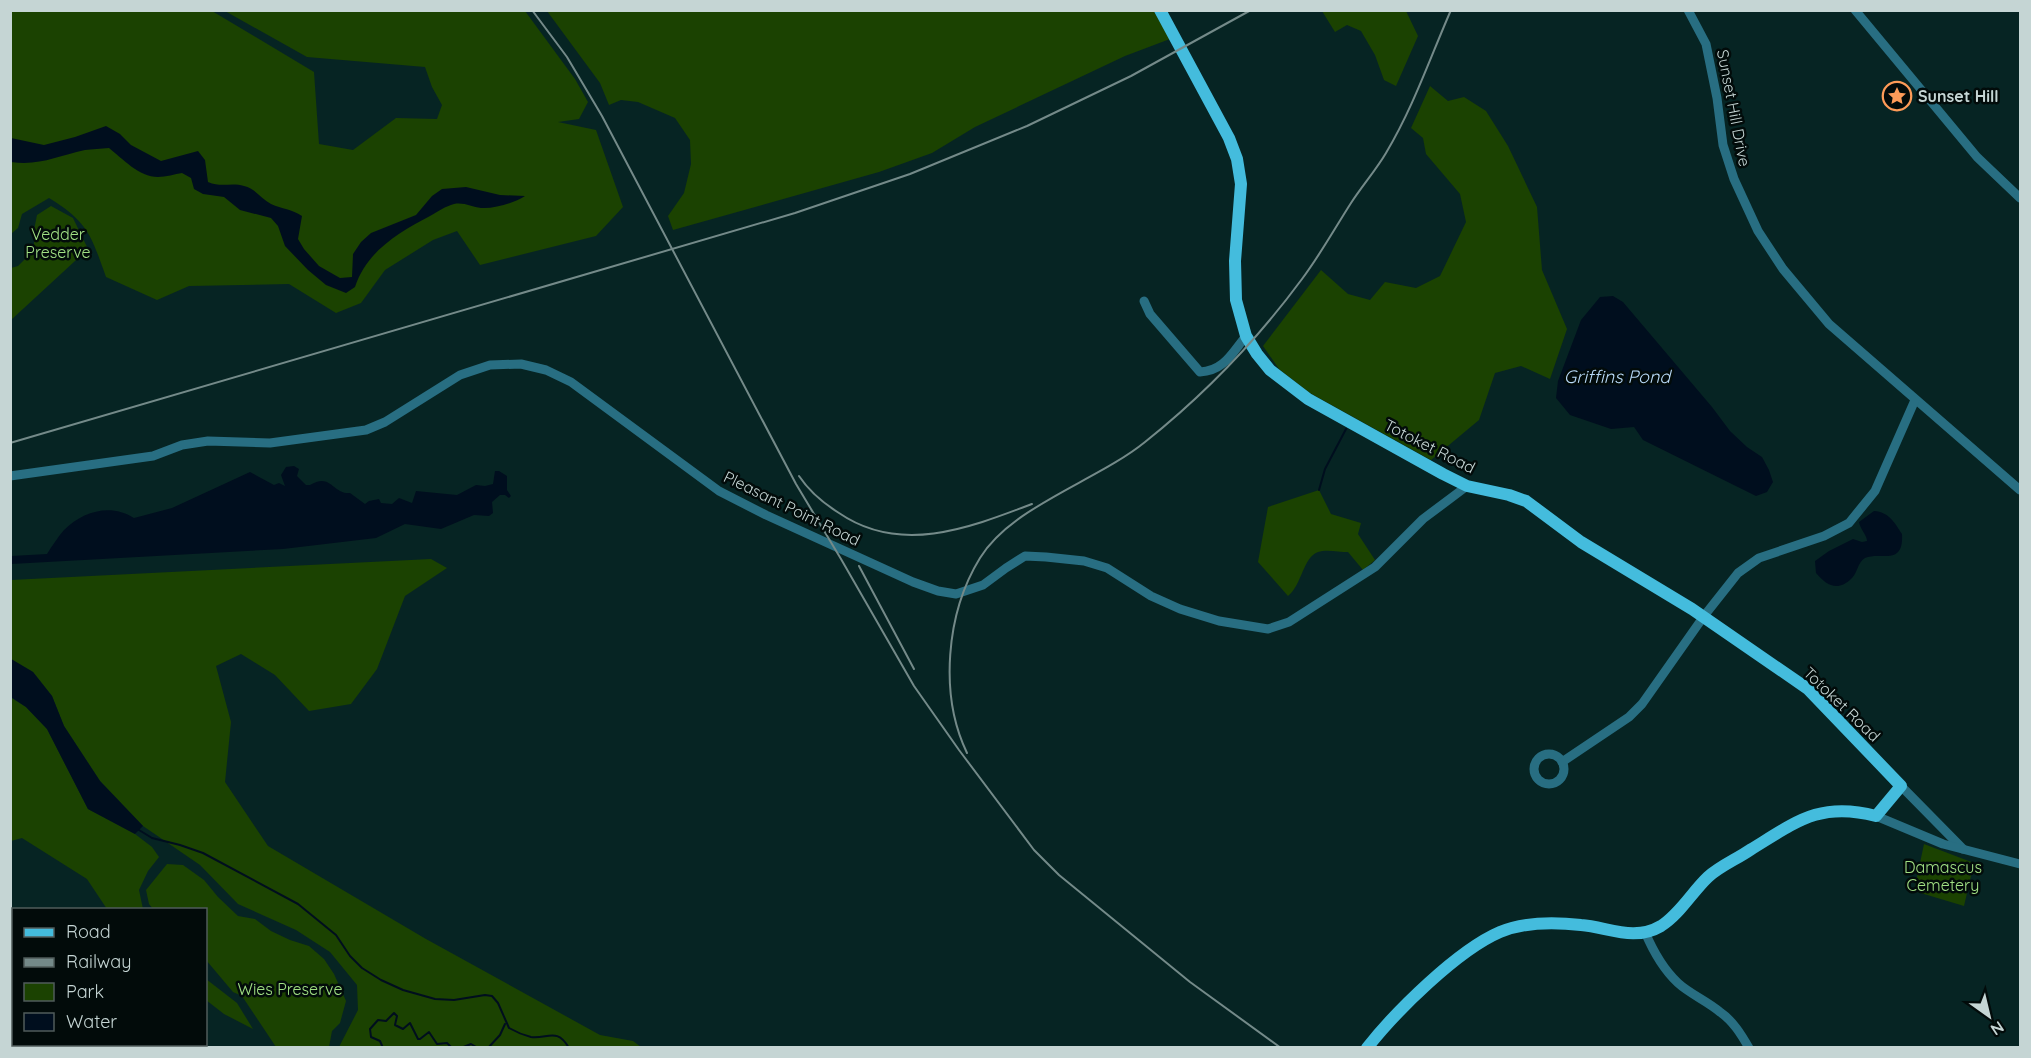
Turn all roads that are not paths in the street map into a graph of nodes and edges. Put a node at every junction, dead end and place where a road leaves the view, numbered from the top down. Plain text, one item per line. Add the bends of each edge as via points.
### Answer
1 (1160, 10) edge
2 (1688, 10) edge
3 (1855, 10) edge
4 (2020, 198) edge
5 (1144, 301) dead end
6 (1246, 336) junction
7 (1915, 400) junction
8 (10, 476) edge
9 (1467, 486) junction
10 (2020, 490) edge
11 (1704, 616) junction
12 (1562, 762) dead end
13 (1901, 786) junction
14 (1876, 816) junction
15 (1963, 849) junction
16 (2020, 864) edge
17 (1645, 932) junction
18 (1367, 1047) edge
19 (1749, 1047) edge

1 - 6 main road, Totoket Road via 1237,159 1241,198 1234,284
2 - 7 street, Sunset Hill Drive via 1706,44 1723,145 1732,174 1758,231 1783,269 1829,324
3 - 4 street via 1977,157
5 - 6 street via 1149,314 1200,372 1209,372 1227,362
6 - 9 main road, Totoket Road via 1264,364 1293,389
7 - 10 street, Sunset Hill Drive
7 - 11 street via 1875,491 1850,523 1759,558 1732,579
8 - 9 street, Pleasant Point Road via 153,456 208,441 270,443 366,430 460,375 490,365 521,364 571,382 719,491 938,591 962,593 983,585 1025,556 1046,556 1107,568 1180,609 1219,621 1268,629 1289,622 1375,567 1422,519
9 - 11 main road, Totoket Road via 1526,501 1581,542
11 - 12 street via 1642,704
11 - 13 main road, Totoket Road via 1808,689
13 - 14 main road
13 - 15 street, Totoket Road
14 - 15 street
14 - 17 main road via 1830,810 1791,825 1710,875 1671,917
15 - 16 street
17 - 18 main road via 1629,934 1557,923 1501,932 1478,943 1450,965
17 - 19 street via 1653,950 1680,985 1722,1013

